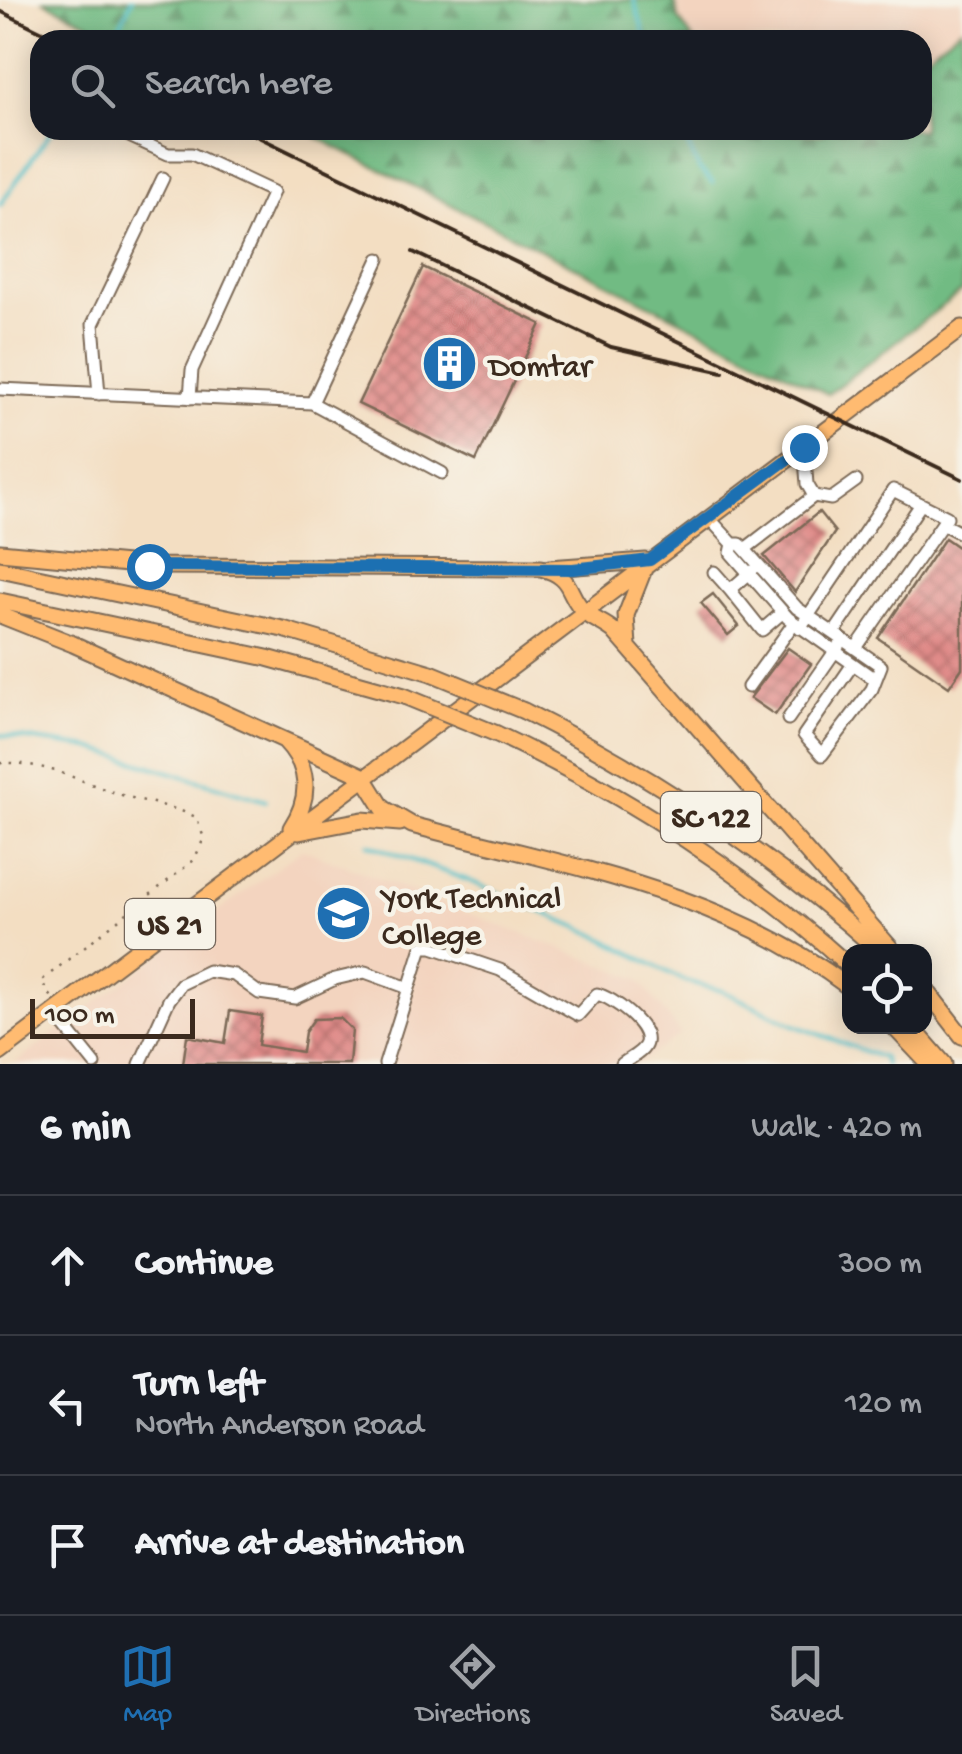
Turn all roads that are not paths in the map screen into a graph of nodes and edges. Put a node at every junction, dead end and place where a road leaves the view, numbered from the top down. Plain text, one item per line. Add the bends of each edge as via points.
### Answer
1 (138, 140) edge
2 (163, 178) dead end
3 (380, 259) dead end
4 (962, 328) edge
5 (0, 389) edge
6 (99, 394) junction
7 (190, 398) junction
8 (312, 403) junction
9 (804, 447) junction
10 (442, 472) dead end
11 (856, 481) dead end
12 (814, 496) junction
13 (922, 504) junction
14 (708, 518) junction
15 (945, 520) junction
16 (962, 534) edge
17 (739, 547) junction
18 (0, 552) edge
19 (650, 560) junction
20 (542, 568) junction
21 (0, 569) edge
22 (754, 569) junction
23 (714, 572) dead end
24 (730, 590) junction
25 (0, 601) edge
26 (584, 612) junction
27 (782, 612) junction
28 (0, 616) edge
29 (809, 616) junction
30 (797, 626) junction
31 (838, 636) junction
32 (856, 648) junction
33 (629, 650) junction
34 (834, 652) junction
35 (853, 664) junction
36 (872, 678) junction
37 (748, 688) dead end
38 (788, 719) dead end
39 (275, 734) junction
40 (364, 776) junction
41 (412, 825) junction
42 (286, 836) junction
43 (870, 944) edge
44 (887, 944) edge
45 (842, 960) edge
46 (842, 983) edge
47 (406, 987) junction
48 (932, 998) edge
49 (932, 1005) edge
50 (56, 1011) junction
51 (901, 1034) edge
52 (918, 1034) edge
53 (962, 1037) edge
54 (0, 1053) edge
55 (95, 1064) edge
56 (140, 1064) edge
57 (385, 1064) edge
58 (622, 1064) edge
59 (929, 1064) edge
60 (944, 1064) edge

1 - 7 street via 168,154 192,154 272,192 192,370
2 - 6 street via 93,324
3 - 8 street
4 - 9 main road, US 21
5 - 6 street
6 - 7 street
7 - 8 street
8 - 10 street
9 - 12 street
9 - 14 main road, US 21
11 - 12 street via 832,499
12 - 17 street
13 - 15 street
13 - 29 street via 893,490
13 - 31 street
14 - 17 street
14 - 19 main road, US 21
15 - 16 street
15 - 32 street
17 - 22 street via 731,553
18 - 20 main road via 149,566
19 - 20 main road
19 - 26 main road, US 21
19 - 33 main road via 629,600
20 - 26 main road via 567,580
21 - 43 main road, SC 122, bridge via 283,630 524,710 707,814
22 - 24 street
22 - 27 street
22 - 29 street
23 - 24 street
24 - 27 street via 762,630
25 - 45 main road, SC 122, bridge via 267,658 404,696 496,734 686,837
26 - 33 main road via 609,626
26 - 40 main road, US 21
27 - 30 street
28 - 39 main road
29 - 30 street
29 - 31 street
30 - 34 street
30 - 37 street
31 - 32 street
31 - 34 street
32 - 36 street via 882,666
33 - 44 main road
34 - 35 street
34 - 38 street
35 - 36 street
35 - 36 street via 806,731 819,754 872,689
39 - 40 main road
39 - 42 main road via 295,752 306,776 303,804
40 - 41 main road via 383,808
40 - 42 main road, US 21
41 - 42 main road via 346,821
41 - 46 main road via 680,896 782,942
42 - 50 main road, US 21
47 - 56 street via 365,972 295,998 259,993 222,972 196,975 169,1000
47 - 57 street
47 - 58 street via 422,947 432,946 500,970 578,1015 597,994 606,997 644,1029 644,1048
48 - 53 main road
49 - 53 main road
50 - 54 main road, US 21
50 - 55 street
51 - 59 main road
52 - 60 main road

